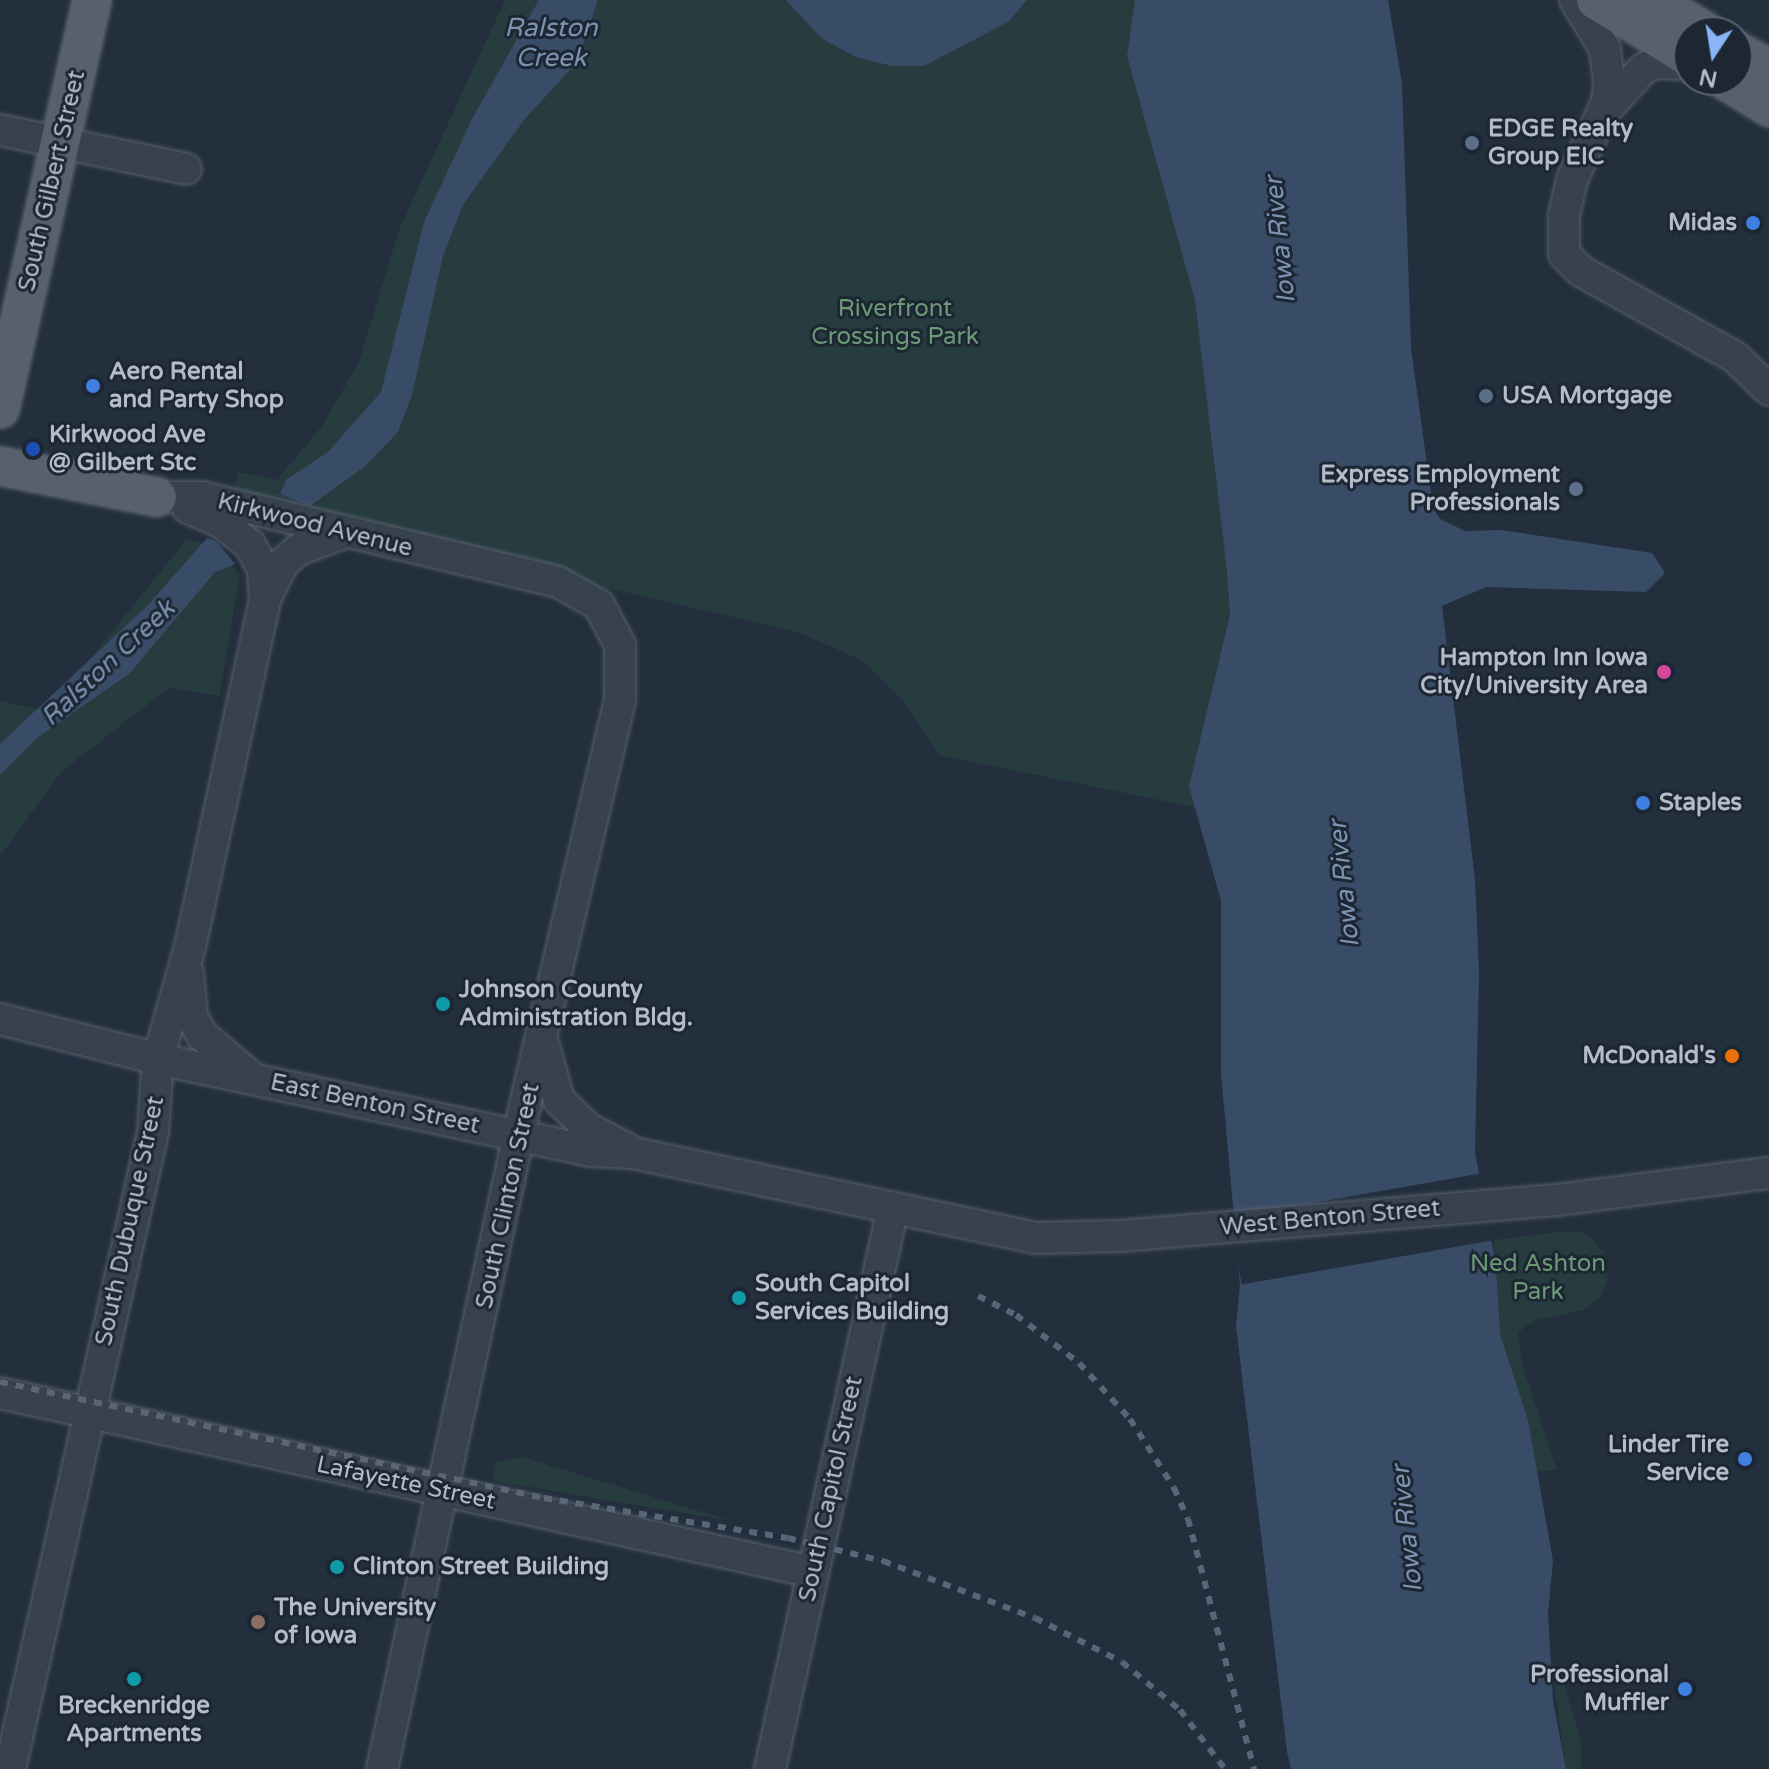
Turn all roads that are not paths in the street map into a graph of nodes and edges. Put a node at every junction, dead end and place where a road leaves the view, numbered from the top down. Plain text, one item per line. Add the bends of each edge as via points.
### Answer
1 (92, 0) edge
2 (1575, 0) edge
3 (1596, 0) edge
4 (1652, 0) edge
5 (1679, 16) edge
6 (1673, 47) edge
7 (1673, 64) edge
8 (1751, 96) edge
9 (1769, 107) edge
10 (1602, 113) junction
11 (0, 130) edge
12 (61, 143) junction
13 (186, 169) dead end
14 (1769, 390) edge
15 (0, 409) edge
16 (0, 466) edge
17 (157, 497) junction
18 (341, 534) junction
19 (265, 599) junction
20 (613, 624) joint
21 (190, 947) junction
22 (0, 1019) edge
23 (544, 1036) junction
24 (158, 1059) junction
25 (254, 1078) junction
26 (523, 1136) junction
27 (633, 1153) junction
28 (1769, 1173) edge
29 (893, 1208) junction
30 (0, 1393) edge
31 (87, 1412) junction
32 (444, 1491) junction
33 (813, 1572) junction
34 (10, 1769) edge
35 (382, 1769) edge
36 (770, 1769) edge

1 - 12 main road, South Gilbert Street
2 - 10 street via 1596,28 1609,62
3 - 6 main road
4 - 5 main road
7 - 10 street via 1643,69
8 - 9 main road
10 - 14 street via 1572,180 1564,216 1564,254 1581,271 1735,357
11 - 12 street
12 - 13 street
12 - 15 main road, South Gilbert Street
16 - 17 main road, Kirkwood Avenue
17 - 18 street, Kirkwood Avenue via 193,495
17 - 19 street, South Dubuque Street via 221,522 250,545 263,569
18 - 19 street via 298,550 283,563
18 - 20 street, Kirkwood Avenue via 558,582 588,596
19 - 21 street, South Dubuque Street
20 - 23 street, South Clinton Street via 623,664 620,700
21 - 24 street, South Dubuque Street
21 - 25 street via 192,1017 220,1054
22 - 24 street, East Benton Street
23 - 26 street, South Clinton Street
23 - 27 street via 549,1077 559,1100 589,1129
24 - 25 street, East Benton Street
24 - 31 street, South Dubuque Street via 153,1132
25 - 26 street, East Benton Street
26 - 27 street, East Benton Street via 592,1151
26 - 32 street, South Clinton Street
27 - 29 street, East Benton Street
28 - 29 street, West Benton Street via 1557,1200 1119,1236 1036,1238
29 - 33 street, South Capitol Street
30 - 31 street, Lafayette Street
31 - 32 street, Lafayette Street
31 - 34 street, South Dubuque Street
32 - 33 street, Lafayette Street
32 - 35 street, South Clinton Street
33 - 36 street, South Capitol Street

